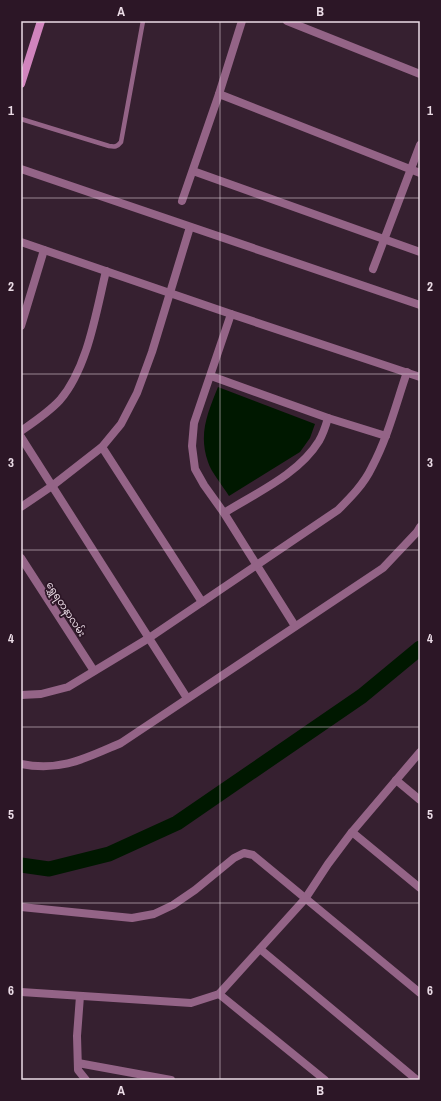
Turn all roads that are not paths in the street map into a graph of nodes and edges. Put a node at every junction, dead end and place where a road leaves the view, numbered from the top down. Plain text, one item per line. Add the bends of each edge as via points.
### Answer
1 (41, 21) edge
2 (143, 21) edge
3 (242, 21) edge
4 (287, 21) edge
5 (420, 74) edge
6 (21, 84) edge
7 (219, 94) junction
8 (21, 119) edge
9 (420, 145) edge
10 (21, 169) edge
11 (411, 169) junction
12 (193, 171) junction
13 (420, 173) edge
14 (182, 201) dead end
15 (190, 227) junction
16 (384, 239) junction
17 (21, 242) edge
18 (44, 250) junction
19 (420, 252) edge
20 (373, 269) dead end
21 (106, 271) junction
22 (170, 292) junction
23 (420, 305) edge
24 (232, 314) junction
25 (21, 326) edge
26 (407, 372) junction
27 (211, 376) junction
28 (420, 377) edge
29 (328, 418) junction
30 (21, 431) edge
31 (386, 436) junction
32 (21, 438) edge
33 (102, 447) junction
34 (52, 486) junction
35 (21, 507) edge
36 (224, 513) junction
37 (420, 527) edge
38 (21, 558) edge
39 (256, 564) junction
40 (202, 602) junction
41 (295, 626) junction
42 (149, 638) junction
43 (94, 671) junction
44 (21, 695) edge
45 (187, 698) junction
46 (420, 752) edge
47 (21, 764) edge
48 (396, 780) junction
49 (420, 800) edge
50 (352, 832) junction
51 (420, 888) edge
52 (305, 899) junction
53 (21, 907) edge
54 (260, 949) junction
55 (21, 992) edge
56 (420, 993) edge
57 (219, 994) junction
58 (80, 996) junction
59 (78, 1063) junction
60 (86, 1080) edge
61 (171, 1080) edge
62 (324, 1080) edge
63 (417, 1080) edge

1 - 6 street
2 - 8 lane via 121,142 118,145 109,146
3 - 7 street
4 - 5 street
7 - 11 street
7 - 12 street
9 - 11 street
10 - 15 street
11 - 13 street
11 - 16 street
12 - 14 street
12 - 16 street
15 - 22 street
15 - 23 street
16 - 19 street
16 - 20 street
17 - 18 street
18 - 21 street
18 - 25 street
21 - 22 street
21 - 30 street via 77,375 59,400
22 - 24 street
22 - 33 street via 137,393 121,424
24 - 26 street
24 - 27 street
26 - 28 street
26 - 31 street
27 - 29 street
27 - 36 street via 194,423 192,446 195,469
29 - 31 street
29 - 36 street via 320,440 308,456 289,473
31 - 39 street via 372,468 357,491 338,510
32 - 34 street
33 - 34 street
33 - 40 street
34 - 35 street
34 - 42 street
36 - 39 street
37 - 41 street via 383,568
38 - 43 street, ရွှေရတနာလမ်း
39 - 40 street
39 - 41 street
40 - 42 street
41 - 45 street
42 - 43 street
42 - 45 street
43 - 44 street via 68,687 41,694
45 - 47 street via 121,743 79,761 49,767
46 - 48 street
48 - 49 street
48 - 50 street
50 - 51 street
50 - 52 street
52 - 53 street via 253,855 244,853 179,901 154,914 132,918
52 - 54 street
52 - 56 street
54 - 57 street
54 - 63 street
55 - 58 street
57 - 58 street via 191,1003
57 - 62 street
58 - 59 street
59 - 60 street via 78,1070
59 - 61 street

